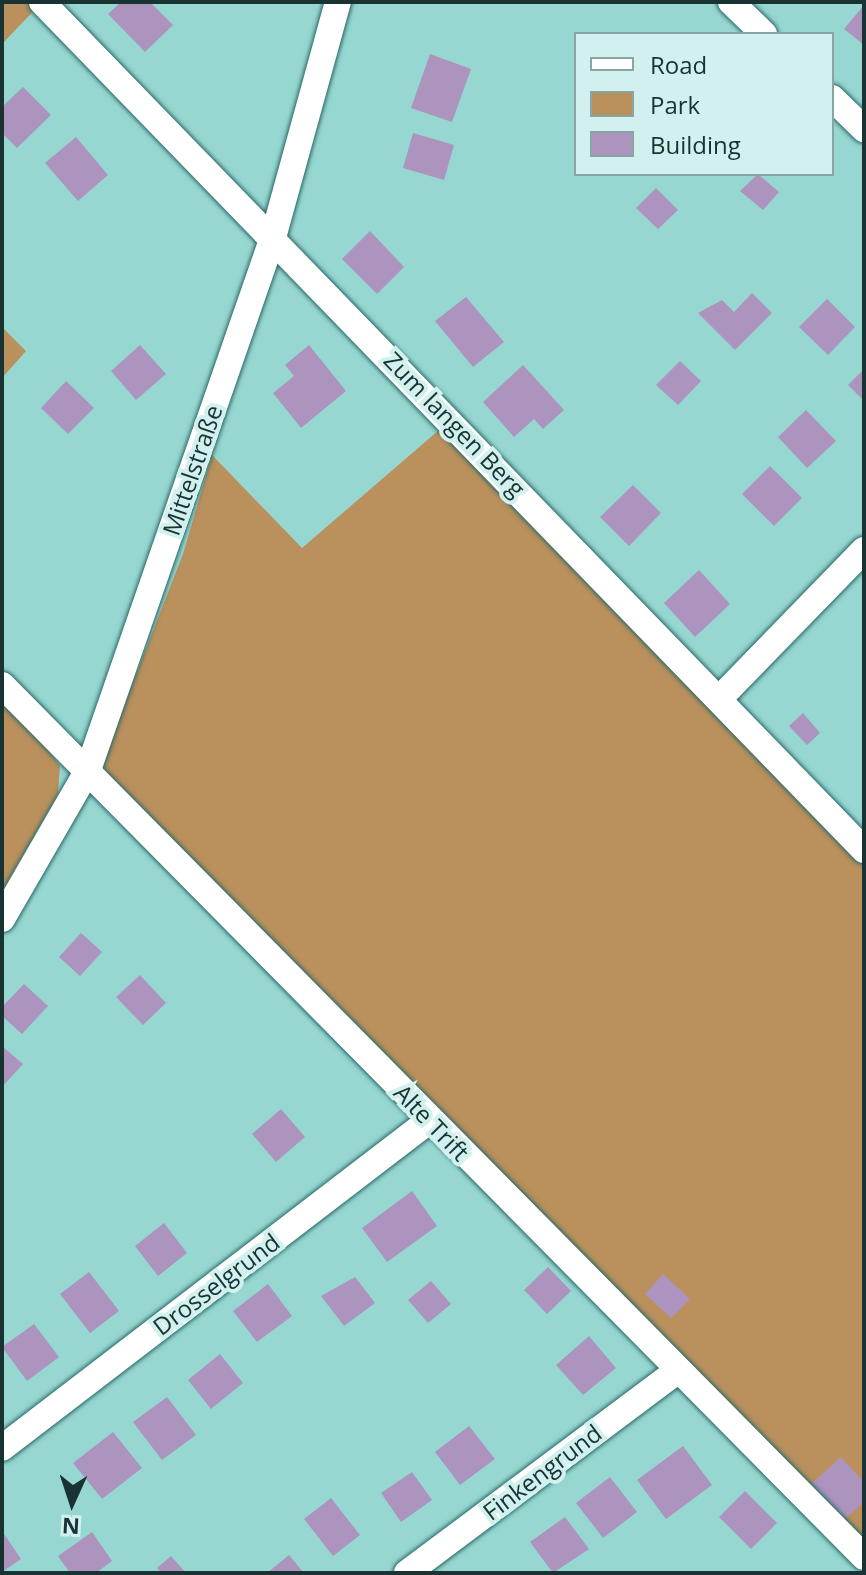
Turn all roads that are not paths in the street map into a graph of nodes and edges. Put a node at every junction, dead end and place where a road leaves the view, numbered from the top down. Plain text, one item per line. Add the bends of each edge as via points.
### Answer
1 (42, 2) edge
2 (338, 2) edge
3 (731, 2) edge
4 (762, 32) edge
5 (834, 100) edge
6 (864, 129) edge
7 (274, 234) junction
8 (864, 550) edge
9 (2, 685) edge
10 (719, 699) junction
11 (88, 770) junction
12 (864, 850) edge
13 (2, 919) edge
14 (430, 1120) junction
15 (676, 1372) junction
16 (2, 1448) edge
17 (864, 1557) edge
18 (407, 1573) edge

1 - 7 street, Zum langen Berg
2 - 7 street, Mittelstraße
3 - 4 street
5 - 6 street
7 - 10 street, Zum langen Berg
7 - 11 street, Mittelstraße
8 - 10 street
9 - 11 street, Alte Trift
10 - 12 street, Zum langen Berg
11 - 13 street, Mittelstraße
11 - 14 street, Alte Trift
14 - 15 street, Alte Trift
14 - 16 street, Drosselgrund
15 - 17 street, Alte Trift
15 - 18 street, Finkengrund

